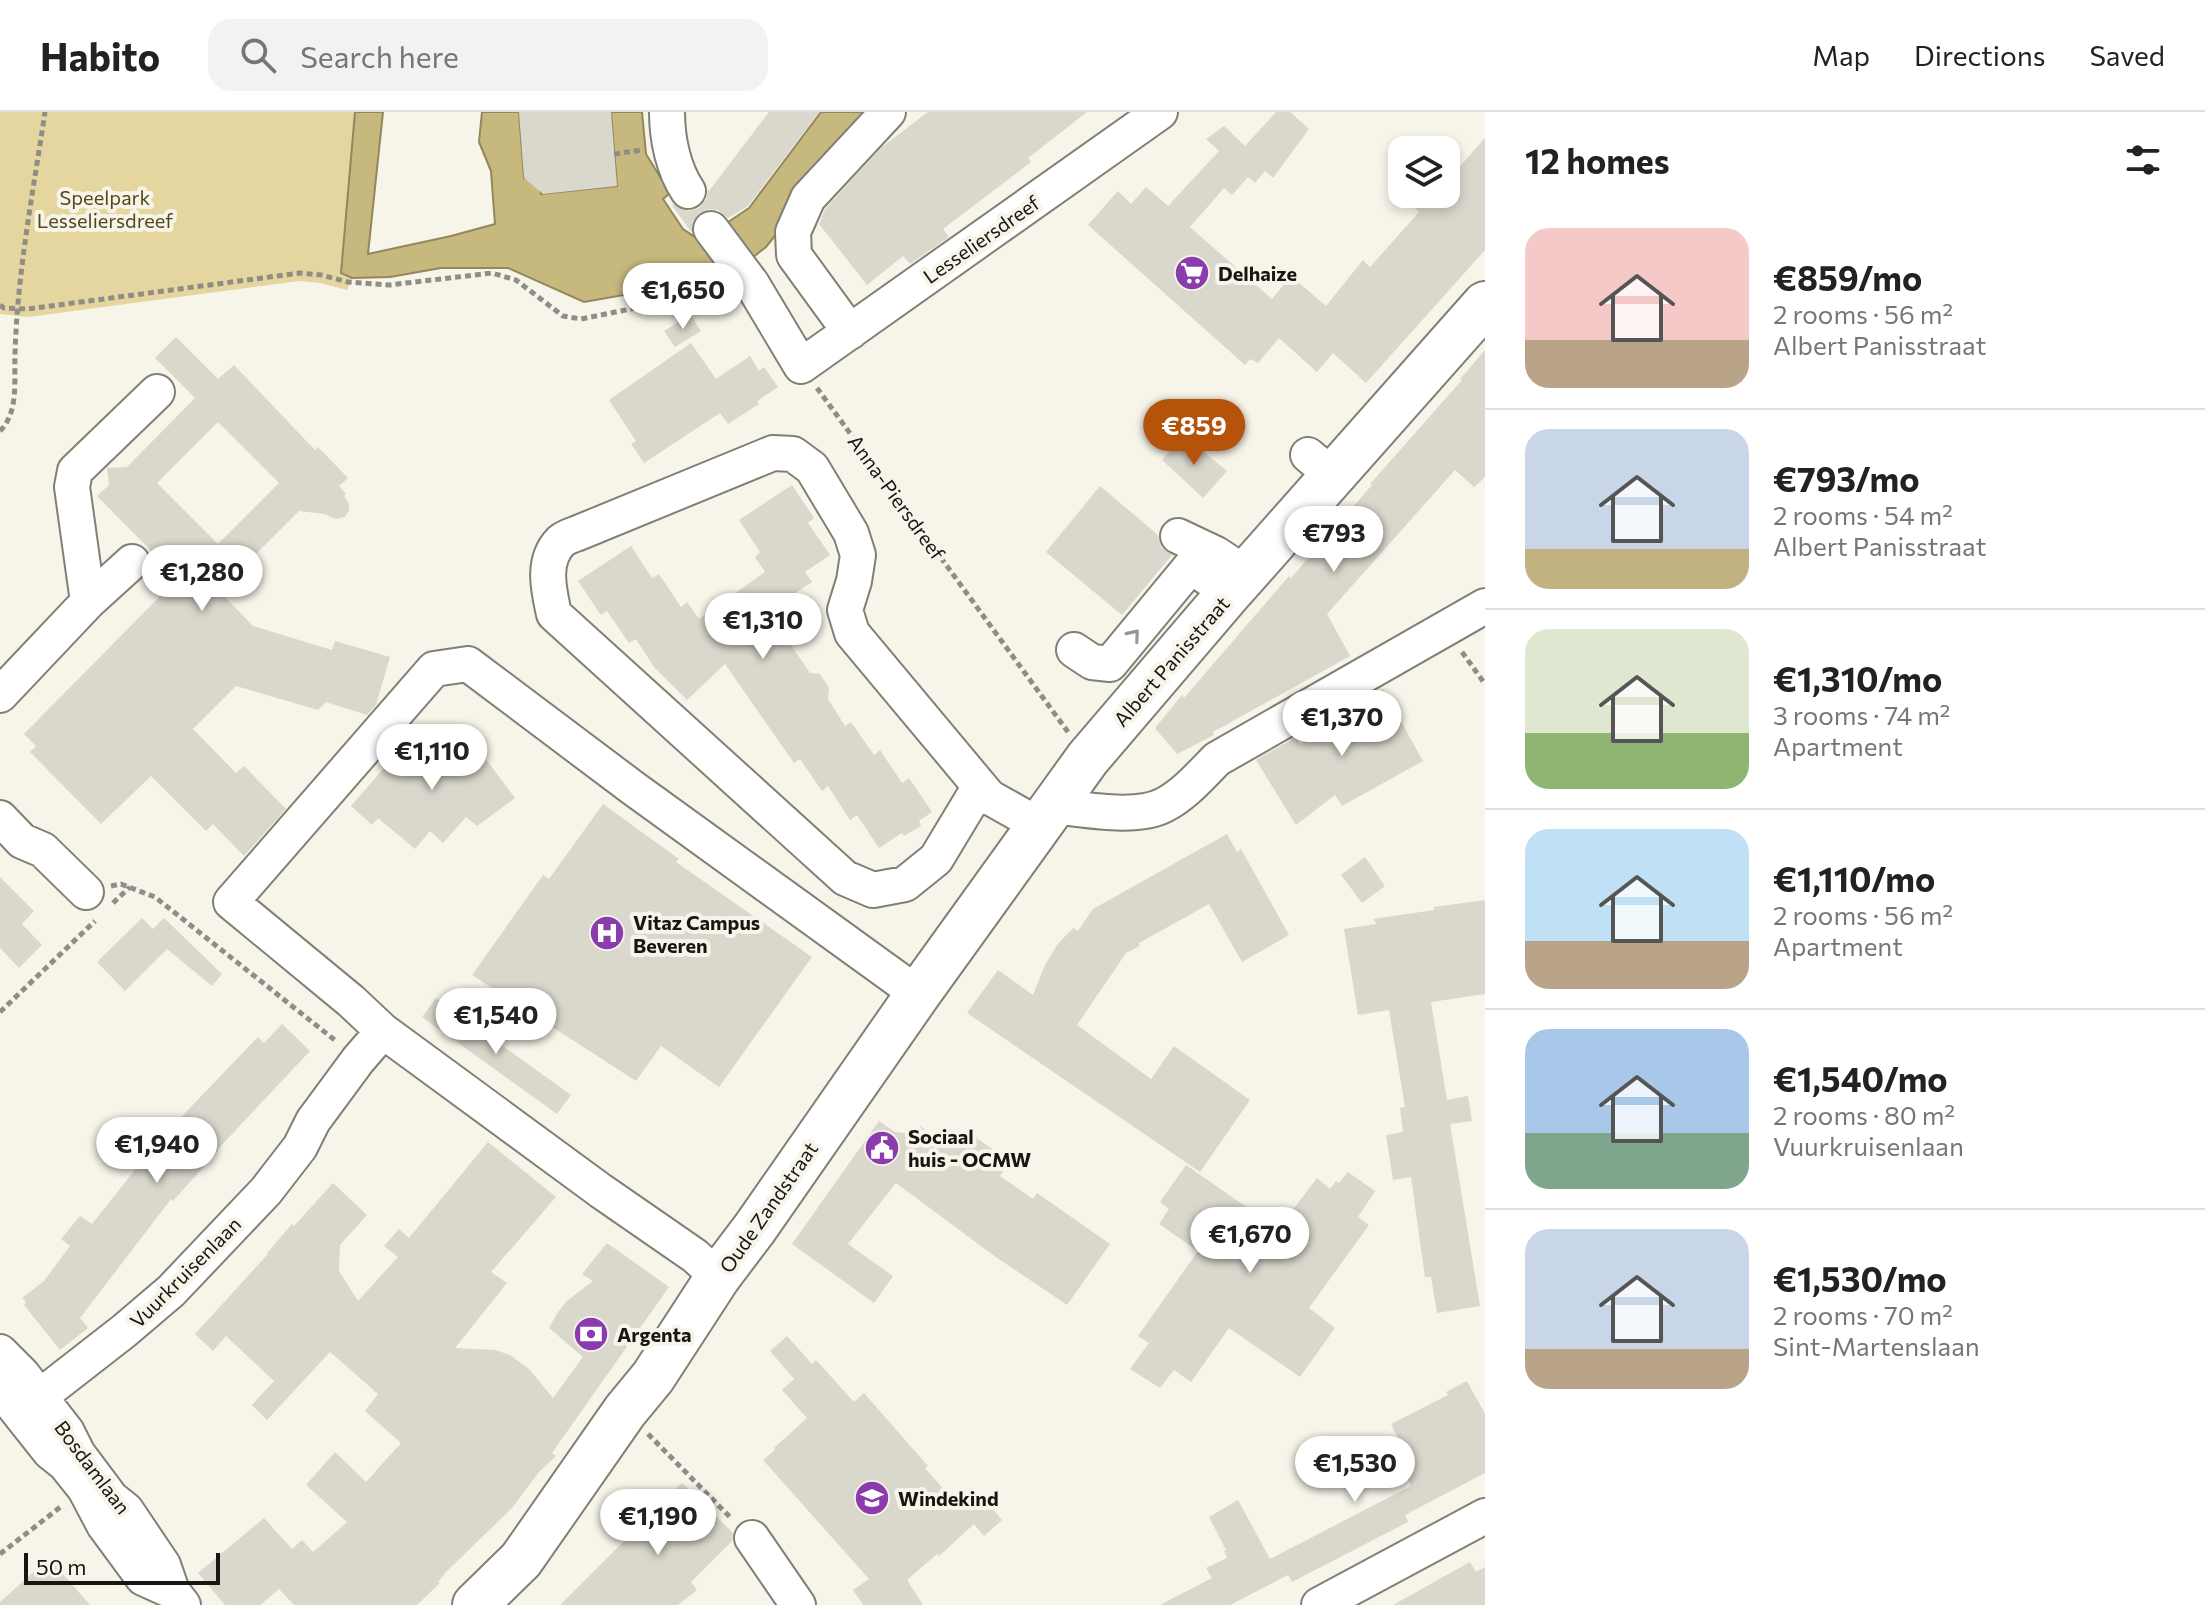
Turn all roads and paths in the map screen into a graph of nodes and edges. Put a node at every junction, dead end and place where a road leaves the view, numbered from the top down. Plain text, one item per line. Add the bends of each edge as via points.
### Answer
1 (45, 112) edge
2 (667, 112) edge
3 (888, 112) edge
4 (1160, 112) edge
5 (688, 191) dead end
6 (712, 230) dead end
7 (745, 274) junction
8 (1485, 304) edge
9 (0, 305) edge
10 (16, 308) junction
11 (850, 332) junction
12 (801, 366) junction
13 (157, 392) dead end
14 (0, 431) edge
15 (1178, 536) dead end
16 (132, 562) dead end
17 (1237, 584) junction
18 (88, 602) junction
19 (1485, 606) edge
20 (1446, 628) junction
21 (1074, 650) dead end
22 (1485, 684) edge
23 (0, 695) edge
24 (1088, 758) junction
25 (980, 786) junction
26 (1045, 815) junction
27 (0, 818) edge
28 (97, 906) junction
29 (918, 994) junction
30 (0, 1012) edge
31 (383, 1031) junction
32 (885, 1040) joint
33 (358, 1060) junction
34 (718, 1277) junction
35 (0, 1352) edge
36 (653, 1377) junction
37 (20, 1399) edge
38 (634, 1420) junction
39 (71, 1499) dead end
40 (1485, 1516) edge
41 (752, 1538) joint
42 (0, 1554) edge
43 (170, 1600) edge
44 (475, 1605) edge
45 (517, 1605) edge
46 (798, 1605) edge
47 (1319, 1605) edge

1 - 10 path
2 - 5 street via 667,138
3 - 11 street via 808,198 793,232 794,255
4 - 11 street, Lesseliersdreef
6 - 7 street
7 - 10 path via 581,319 563,316 516,280 492,273 389,285 300,273
7 - 12 street
8 - 17 main road, Albert Panisstraat via 1320,466
9 - 10 path
10 - 14 path via 13,404
11 - 12 street, Lesseliersdreef
12 - 24 path, Anna-Piersdreef
13 - 18 street via 75,471 72,487
15 - 17 street via 1216,554
16 - 18 street
21 -> 17 street via 1092,662 1110,664 1191,566
17 - 24 main road, Albert Panisstraat
18 - 23 street
19 - 20 street
20 - 22 path
20 - 26 street via 1217,759 1187,790 1161,807 1124,814
24 - 26 main road, Albert Panisstraat
25 - 25 street via 852,633 845,610 858,555 851,533 812,468 793,454 773,453 562,540 554,552 547,571 554,614 845,878 873,890 905,884 936,859
25 - 26 street via 989,797
26 - 29 main road, Albert Panisstraat
27 - 28 street via 22,841 43,850
28 - 30 path
28 - 33 path via 130,887 155,897
29 - 31 street via 468,664 434,669 231,902
29 - 32 main road, Albert Panisstraat
31 - 33 street, Vuurkruisenlaan
31 - 34 street
32 - 34 main road, Oude Zandstraat
33 - 37 street, Vuurkruisenlaan via 266,1191 171,1291 124,1331
34 - 36 main road, Oude Zandstraat
35 - 37 street, Bosdamlaan via 22,1374
36 - 38 main road, Oude Zandstraat
36 - 44 main road, Oude Zandstraat via 521,1560
37 - 43 street, Bosdamlaan via 67,1432 111,1498 126,1510 163,1565
38 - 41 path
38 - 45 main road, Oude Zandstraat via 545,1571
39 - 42 path
40 - 47 street
41 - 46 street

